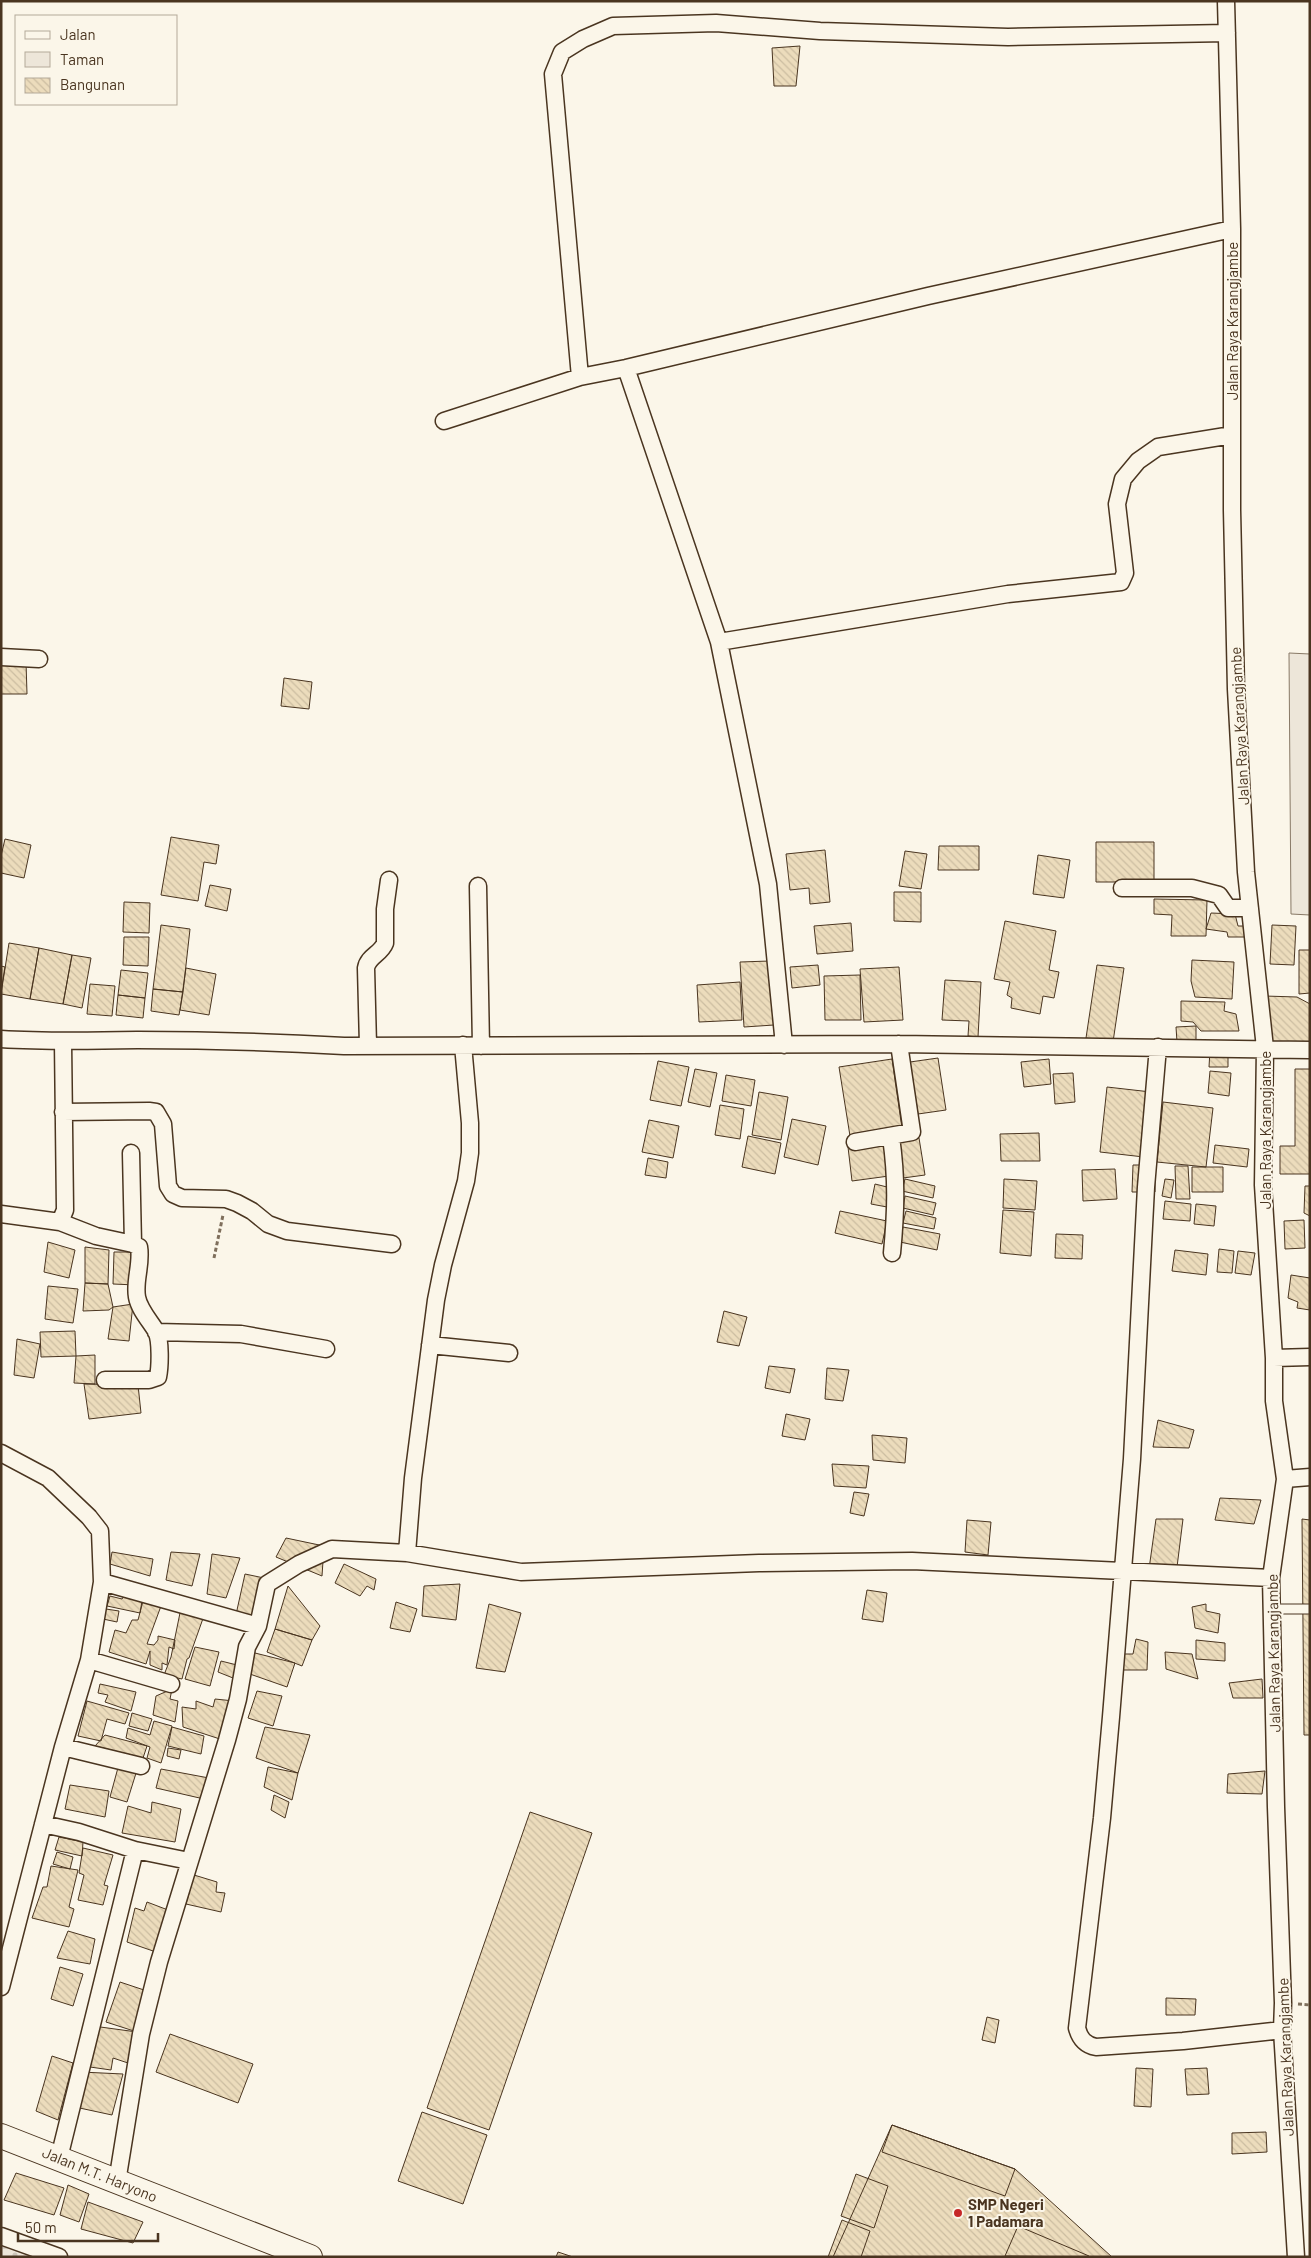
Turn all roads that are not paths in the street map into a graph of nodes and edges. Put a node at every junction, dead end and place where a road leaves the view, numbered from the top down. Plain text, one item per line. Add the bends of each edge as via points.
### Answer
1 (1226, 1) edge
2 (1227, 33) junction
3 (1232, 229) junction
4 (626, 368) junction
5 (580, 377) junction
6 (444, 422) dead end
7 (1232, 434) junction
8 (719, 642) junction
9 (1, 656) edge
10 (39, 659) dead end
11 (389, 880) dead end
12 (478, 886) dead end
13 (1122, 888) dead end
14 (1250, 908) junction
15 (1, 1039) edge
16 (63, 1042) junction
17 (899, 1044) junction
18 (368, 1045) junction
19 (463, 1045) junction
20 (784, 1045) junction
21 (481, 1046) junction
22 (1158, 1047) junction
23 (1265, 1048) junction
24 (1310, 1050) edge
25 (63, 1112) junction
26 (891, 1137) junction
27 (855, 1142) dead end
28 (131, 1153) dead end
29 (1, 1214) edge
30 (60, 1222) junction
31 (133, 1244) junction
32 (392, 1244) dead end
33 (892, 1253) dead end
34 (156, 1332) junction
35 (430, 1346) junction
36 (326, 1348) dead end
37 (509, 1353) dead end
38 (1310, 1357) edge
39 (1274, 1358) junction
40 (105, 1380) dead end
41 (1, 1454) edge
42 (1310, 1477) edge
43 (1284, 1478) junction
44 (407, 1553) junction
45 (1123, 1572) junction
46 (1271, 1578) junction
47 (102, 1582) junction
48 (1272, 1609) junction
49 (1310, 1609) edge
50 (258, 1626) junction
51 (89, 1660) junction
52 (172, 1684) dead end
53 (62, 1747) junction
54 (141, 1766) dead end
55 (43, 1824) junction
56 (135, 1850) junction
57 (189, 1862) junction
58 (1, 1988) edge
59 (1282, 2030) junction
60 (1, 2136) edge
61 (59, 2158) junction
62 (117, 2182) junction
63 (1, 2236) edge
64 (59, 2257) edge
65 (310, 2257) edge
66 (1296, 2257) edge

1 - 2 street, Jalan Raya Karangjambe
2 - 3 street, Jalan Raya Karangjambe
2 - 5 street via 1008,37 674,23 613,26 583,39 562,52 553,74
3 - 4 street via 928,296
3 - 7 street, Jalan Raya Karangjambe
4 - 5 street
4 - 8 street
5 - 6 street
7 - 8 street via 1158,447 1138,461 1123,479 1117,504 1125,573 1121,582 1008,594
7 - 14 street, Jalan Raya Karangjambe via 1236,689
8 - 20 street via 768,884
9 - 10 street
11 - 18 street via 385,944 366,968
12 - 21 street
13 - 14 street via 1192,888 1219,895 1228,908
14 - 23 street, Jalan Raya Karangjambe
15 - 16 street
16 - 18 street
16 - 25 street
17 - 20 street
17 - 22 street
17 - 26 street via 912,1132
18 - 19 street
19 - 21 street
19 - 35 street via 470,1123 469,1162 443,1265
20 - 21 street
22 - 23 street
22 - 45 street via 1146,1187
23 - 24 street
23 - 39 street, Jalan Raya Karangjambe via 1264,1185
25 - 30 street via 65,1210
25 - 32 street via 156,1112 163,1124 168,1186 173,1194 182,1198 226,1200 287,1231
26 - 27 street
26 - 33 street via 896,1191
28 - 31 street
29 - 30 street
30 - 31 street via 96,1236
31 - 34 street via 139,1247 140,1256 137,1298
34 - 36 street via 241,1334
34 - 40 street via 158,1377
35 - 37 street
35 - 44 street
38 - 39 street
39 - 43 street, Jalan Raya Karangjambe via 1274,1401
41 - 47 street via 48,1478 90,1517 100,1531
42 - 43 street
43 - 46 street, Jalan Raya Karangjambe
44 - 45 street via 521,1572 912,1561
44 - 50 street via 332,1549 299,1564 267,1584
45 - 46 street
45 - 59 street via 1102,1818 1077,2028 1079,2036 1086,2044 1096,2047
46 - 48 street, Jalan Raya Karangjambe
47 - 50 street
47 - 51 street
48 - 49 lane
48 - 59 street, Jalan Raya Karangjambe
50 - 57 street via 247,1647 238,1699
51 - 52 street
51 - 53 street
53 - 54 street
53 - 55 street
55 - 56 street
55 - 58 street
56 - 57 street
56 - 61 street
57 - 62 street via 141,2034
59 - 66 street, Jalan Raya Karangjambe
60 - 61 main road, Jalan M.T. Haryono
61 - 62 main road, Jalan M.T. Haryono
62 - 65 main road, Jalan M.T. Haryono
63 - 64 street

